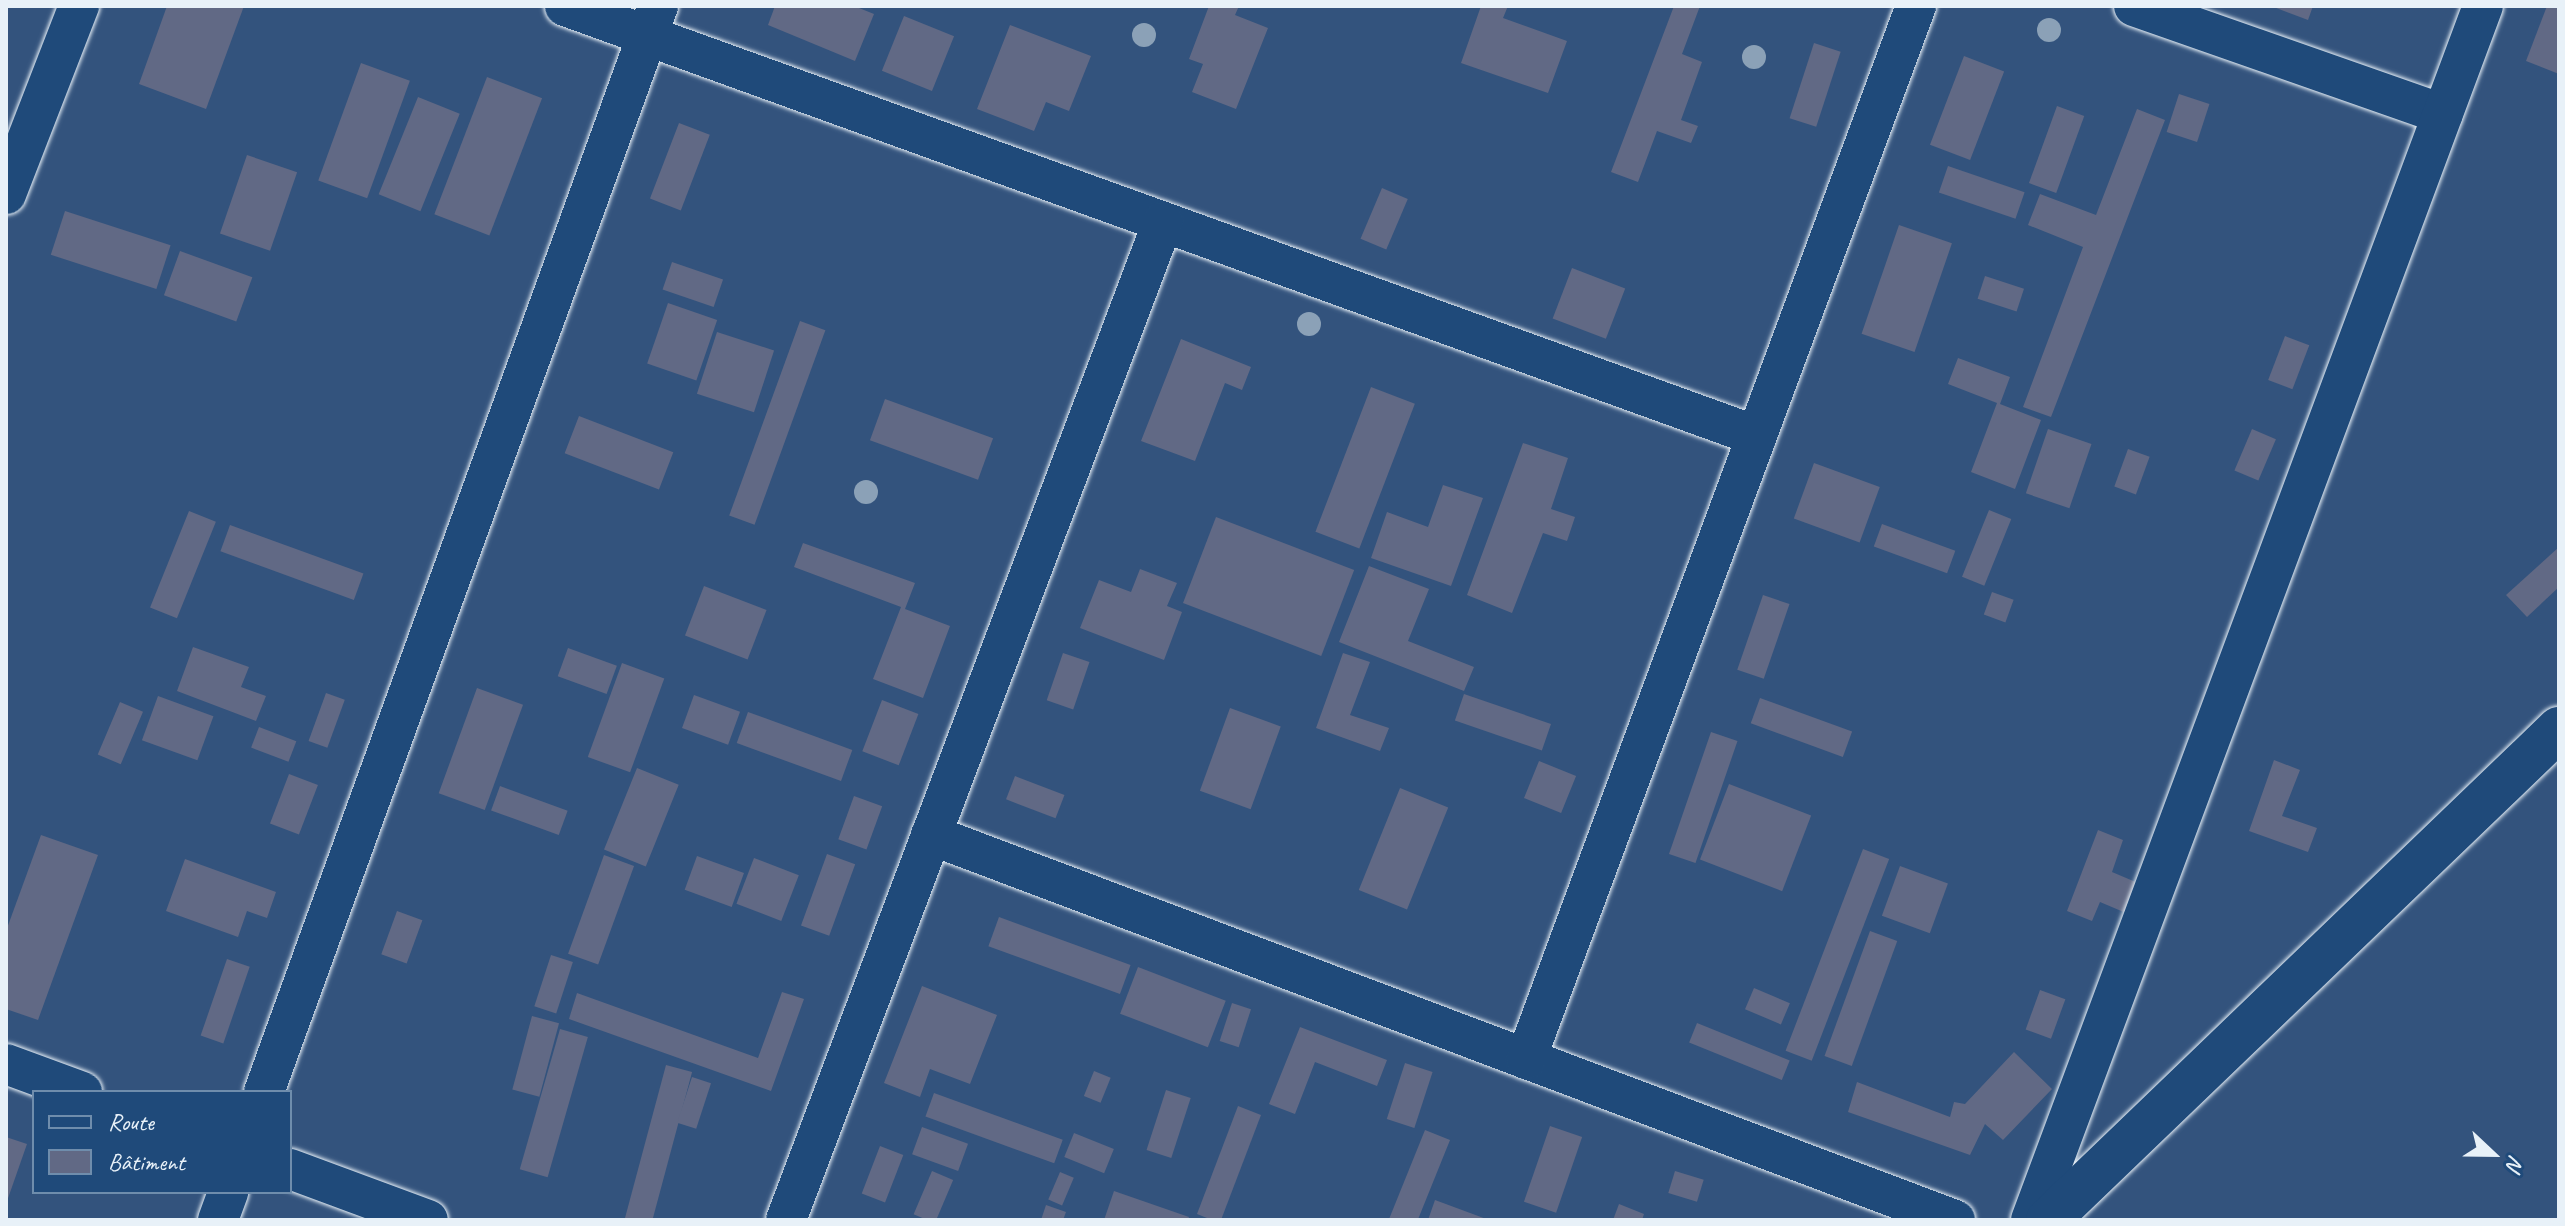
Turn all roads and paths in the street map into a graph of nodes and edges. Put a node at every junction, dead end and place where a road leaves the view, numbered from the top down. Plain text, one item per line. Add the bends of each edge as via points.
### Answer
1 (79, 6) edge
2 (565, 6) edge
3 (1916, 6) edge
4 (2134, 6) edge
5 (2483, 6) edge
6 (653, 21) edge
7 (2443, 114) junction
8 (6, 194) edge
9 (1163, 222) junction
10 (1757, 436) junction
11 (2555, 738) edge
12 (931, 835) junction
13 (1526, 1059) junction
14 (6, 1064) edge
15 (77, 1090) edge
16 (265, 1090) edge
17 (292, 1170) edge
18 (227, 1194) edge
19 (218, 1220) edge
20 (428, 1220) edge
21 (786, 1220) edge
22 (1955, 1220) edge
23 (2031, 1220) edge
24 (2048, 1220) edge

1 - 8 street
2 - 6 street
3 - 10 street
4 - 7 street
5 - 7 street
6 - 9 street
6 - 16 street
7 - 23 street
9 - 10 street
9 - 12 street
10 - 13 street
11 - 24 street
12 - 13 street
12 - 21 street
13 - 22 street
14 - 15 street
17 - 20 street
18 - 19 street

